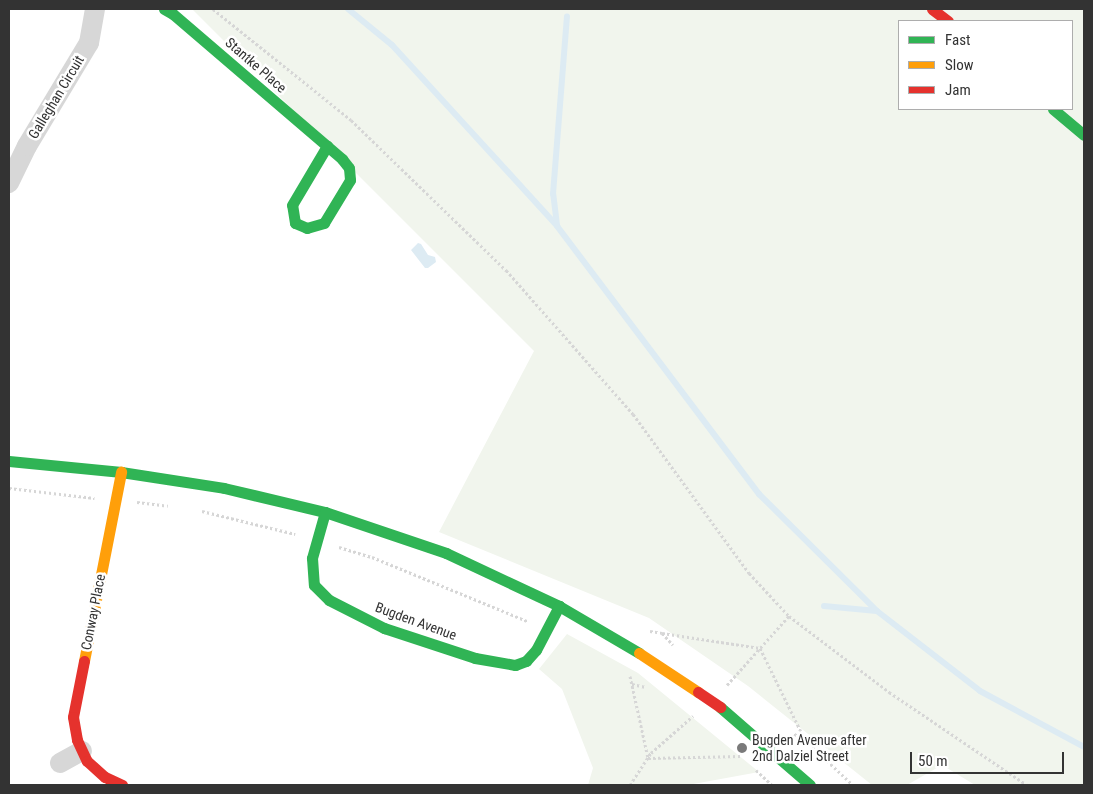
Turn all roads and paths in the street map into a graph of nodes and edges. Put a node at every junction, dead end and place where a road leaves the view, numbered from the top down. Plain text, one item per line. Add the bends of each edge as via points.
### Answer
1 (95, 9) edge
2 (164, 9) edge
3 (213, 9) edge
4 (932, 9) edge
5 (947, 20) edge
6 (1054, 110) edge
7 (1084, 135) edge
8 (327, 146) junction
9 (9, 184) edge
10 (9, 461) edge
11 (121, 472) junction
12 (9, 488) edge
13 (116, 500) junction
14 (175, 506) dead end
15 (192, 508) dead end
16 (325, 512) junction
17 (317, 540) junction
18 (559, 606) junction
19 (547, 630) junction
20 (662, 633) dead end
21 (629, 673) dead end
22 (789, 731) dead end
23 (804, 740) junction
24 (82, 751) junction
25 (748, 761) dead end
26 (60, 763) dead end
27 (753, 767) dead end
28 (122, 785) edge
29 (772, 785) edge
30 (810, 785) edge
31 (853, 785) edge
32 (1027, 785) edge

1 - 9 street, Galleghan Circuit via 89,43 27,146
2 - 8 street, Stantke Place
3 - 32 path via 351,120 506,270 633,414 749,574 789,616 889,692
4 - 5 street
6 - 7 street
8 - 8 street, Stantke Place via 349,168 350,180 324,223 307,228 295,222 291,214 292,205
10 - 11 street
11 - 13 street, Conway Place
11 - 16 street via 224,488
12 - 13 path
13 - 14 path
13 - 24 street, Conway Place via 75,705 77,740
15 - 17 path
16 - 17 street, Bugden Avenue
16 - 18 street via 446,554
17 - 19 path via 372,557
17 - 19 street, Bugden Avenue via 311,572 314,585 329,600 392,631 475,658 514,665 526,661
18 - 19 street, Bugden Avenue
18 - 30 street, bridge via 639,652 720,707
20 - 23 path via 760,648
21 - 25 path via 648,758 742,756
22 - 23 path
23 - 31 path
24 - 26 street
24 - 28 street, Conway Place via 87,761 105,777
27 - 29 path

